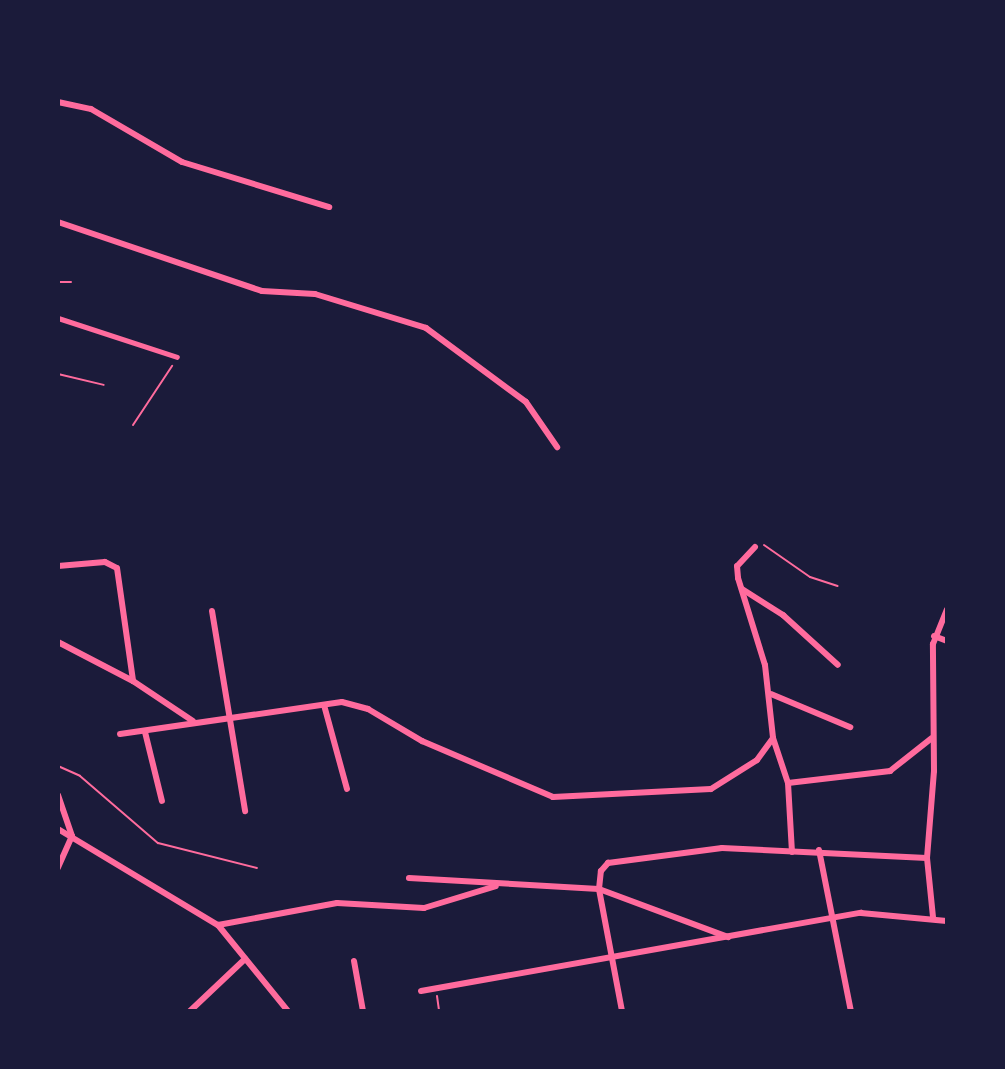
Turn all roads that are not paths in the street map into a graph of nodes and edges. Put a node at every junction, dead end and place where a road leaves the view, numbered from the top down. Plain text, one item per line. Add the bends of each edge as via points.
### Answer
1 (58, 102) edge
2 (329, 207) dead end
3 (58, 222) edge
4 (58, 318) edge
5 (177, 357) road end
6 (557, 447) dead end
7 (755, 547) road end
8 (58, 566) edge
9 (742, 589) junction
10 (947, 610) edge
11 (212, 611) dead end
12 (934, 636) junction
13 (947, 641) edge
14 (58, 642) edge
15 (838, 665) dead end
16 (133, 681) junction
17 (771, 694) junction
18 (324, 705) junction
19 (233, 719) junction
20 (193, 721) junction
21 (850, 727) dead end
22 (145, 732) junction
23 (120, 734) dead end
24 (773, 738) junction
25 (932, 738) junction
26 (788, 783) junction
27 (347, 789) dead end
28 (58, 795) edge
29 (162, 801) dead end
30 (245, 811) dead end
31 (58, 829) edge
32 (72, 836) junction
33 (819, 850) junction
34 (792, 852) junction
35 (927, 858) junction
36 (58, 868) edge
37 (409, 878) dead end
38 (500, 885) junction
39 (599, 889) junction
40 (834, 916) junction
41 (933, 917) junction
42 (947, 921) edge
43 (218, 925) junction
44 (730, 938) junction
45 (613, 958) junction
46 (245, 959) junction
47 (354, 961) dead end
48 (421, 991) dead end
49 (190, 1011) edge
50 (288, 1011) edge
51 (363, 1011) edge
52 (622, 1011) edge
53 (851, 1011) edge

1 - 2 street via 91,109 182,162
3 - 6 street via 262,291 315,294 426,328 526,402
4 - 5 street
7 - 9 street via 737,566
8 - 16 street via 105,562 117,568
9 - 15 street via 783,615
9 - 17 street
10 - 12 street
11 - 19 street
12 - 13 street
12 - 25 street
14 - 16 street
16 - 20 street
17 - 21 street
17 - 24 street
18 - 19 street
18 - 24 street via 342,702 368,709 422,741 553,797 711,789 757,760
18 - 27 street
19 - 20 street
19 - 30 street
20 - 22 street
22 - 23 street
22 - 29 street
24 - 26 street
25 - 26 street via 890,771
25 - 35 street
26 - 34 street
28 - 32 street
31 - 32 street
32 - 36 street
32 - 43 street
33 - 34 street
33 - 35 street
33 - 40 street
34 - 39 street via 722,848 625,857 604,867
35 - 41 street
37 - 38 street
38 - 39 street
38 - 43 street via 424,908 337,903
39 - 44 street
39 - 45 street
40 - 41 street via 876,912
40 - 44 street
40 - 53 street
41 - 42 street
43 - 46 street
44 - 45 street
45 - 48 street
45 - 52 street
46 - 49 street
46 - 50 street
47 - 51 street

